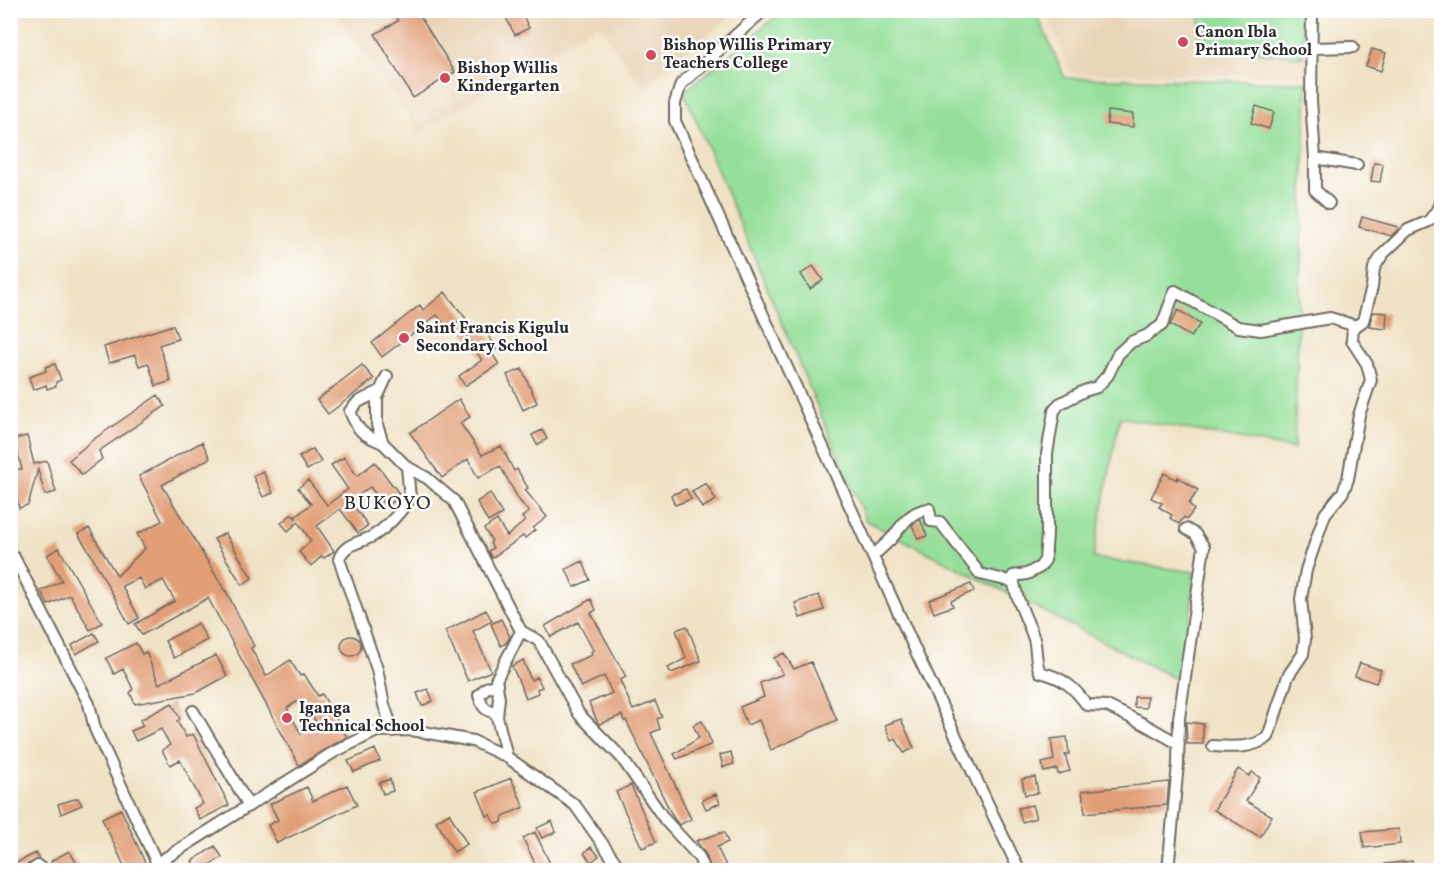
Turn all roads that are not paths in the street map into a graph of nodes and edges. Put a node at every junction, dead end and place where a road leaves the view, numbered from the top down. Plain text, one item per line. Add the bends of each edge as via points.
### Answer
1 (764, 10) edge
2 (1312, 10) edge
3 (1353, 47) dead end
4 (1312, 48) junction
5 (1315, 158) junction
6 (1357, 165) dead end
7 (1442, 198) edge
8 (1329, 203) dead end
9 (1353, 326) junction
10 (387, 376) dead end
11 (380, 392) junction
12 (383, 443) junction
13 (407, 467) junction
14 (1186, 529) dead end
15 (873, 556) junction
16 (10, 559) edge
17 (1014, 582) junction
18 (521, 631) junction
19 (497, 684) junction
20 (193, 711) dead end
21 (497, 713) junction
22 (393, 730) junction
23 (1179, 744) junction
24 (1213, 746) dead end
25 (507, 757) junction
26 (249, 806) junction
27 (158, 867) edge
28 (32, 870) edge
29 (43, 870) edge
30 (621, 870) edge
31 (704, 870) edge
32 (1019, 870) edge
33 (1168, 870) edge

1 - 15 street via 681,84 675,121
2 - 4 street
3 - 4 street
4 - 5 street
5 - 6 street
5 - 8 street via 1315,190
7 - 9 street via 1429,221 1408,230 1383,254 1374,268 1363,321
9 - 17 street via 1330,318 1262,330 1238,327 1175,291 1162,325 1118,354 1097,387 1067,399 1054,411 1047,454 1045,560 1027,574 1013,576
9 - 24 street via 1352,341 1367,364 1371,380 1359,415 1344,492 1325,514 1305,570 1301,599 1303,654 1288,676 1268,737 1260,743 1238,747
10 - 11 street
11 - 12 street via 377,425
11 - 12 street via 358,402 350,411 358,430
12 - 13 street
13 - 18 street via 454,501
13 - 22 street via 410,498 398,517 373,536 341,552 339,559 377,669
14 - 23 street via 1204,547 1179,718
15 - 17 street via 912,514 928,509 931,521 940,522 980,574
15 - 32 street
16 - 27 street via 14,557 89,704 95,729
17 - 23 street via 1041,672 1074,687 1087,705 1107,706
18 - 19 street
18 - 31 street via 539,641 579,714 621,757 665,820 699,857
19 - 21 street
19 - 21 street via 479,695 481,706
20 - 26 street
21 - 25 street
22 - 25 street via 473,741
22 - 26 street via 376,731 334,752
23 - 33 street
25 - 30 street via 575,805
26 - 27 street
28 - 29 street via 38,866

